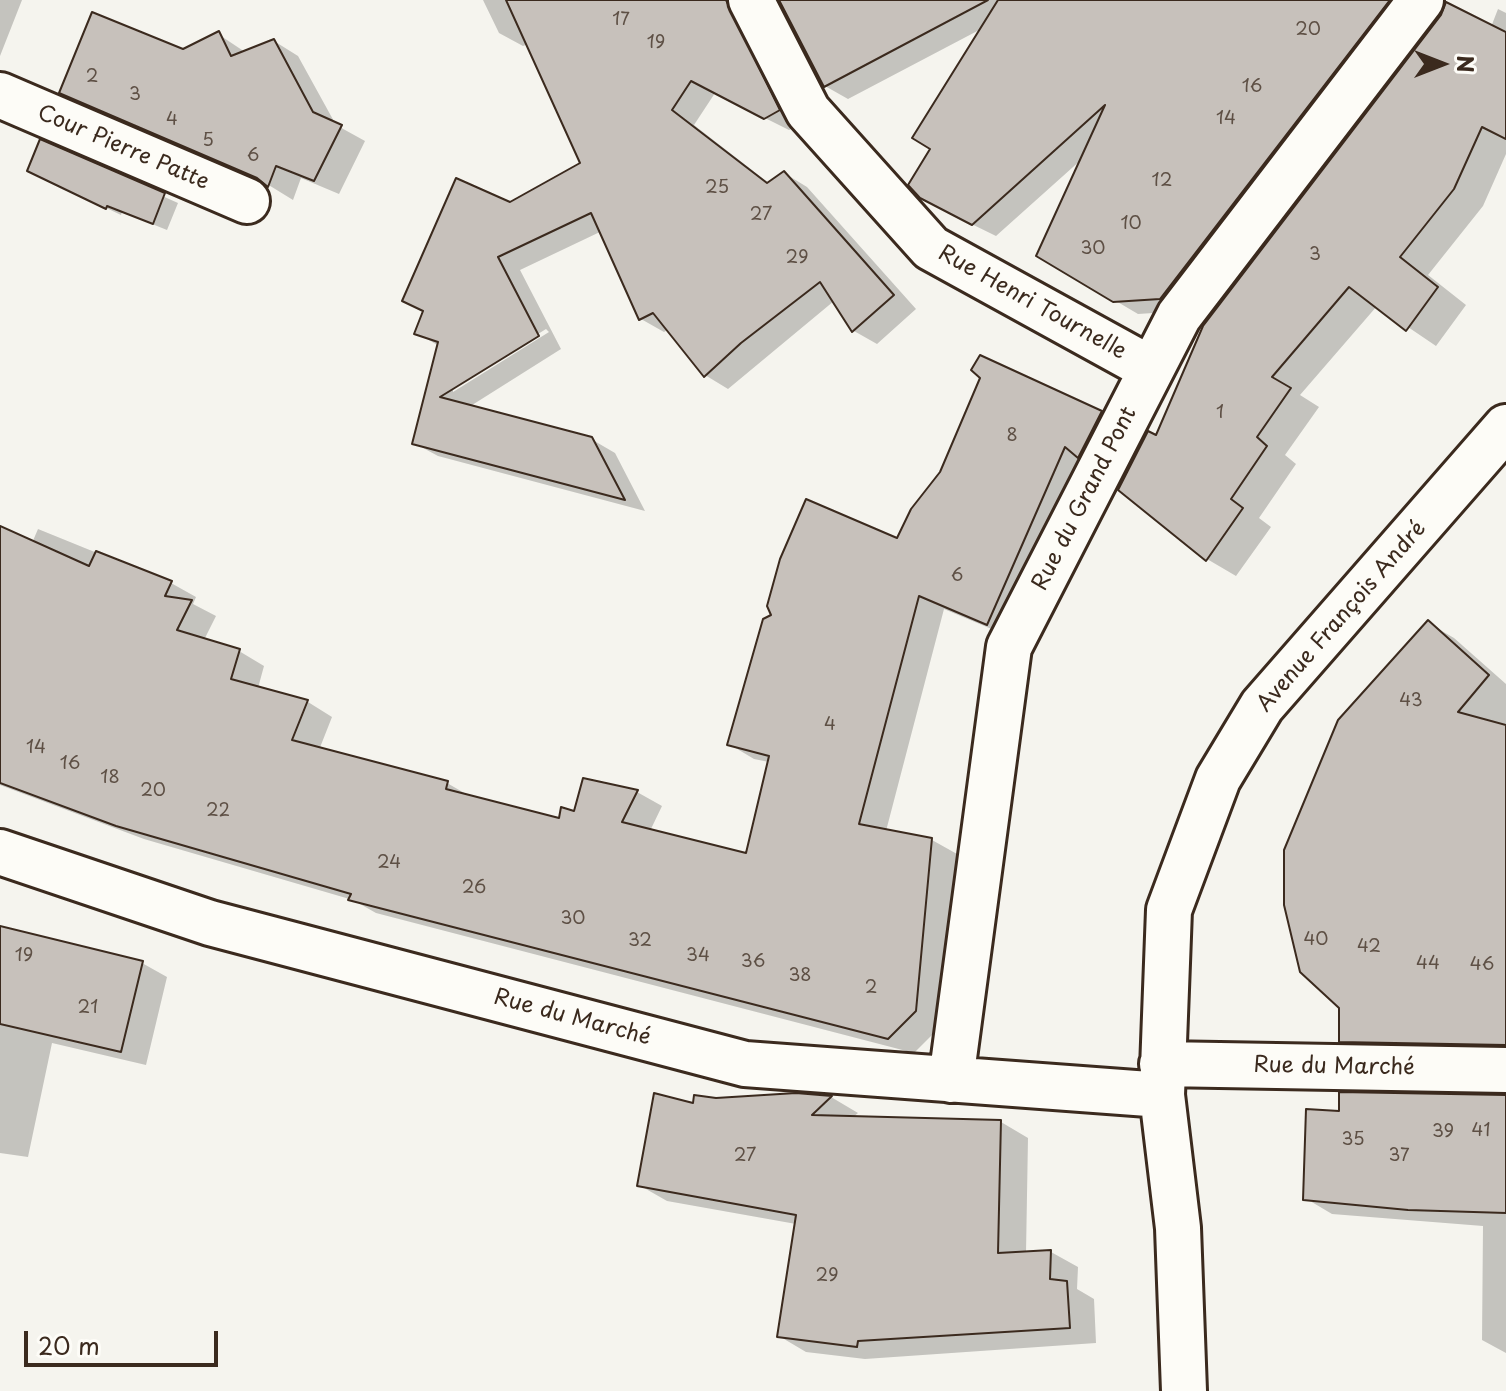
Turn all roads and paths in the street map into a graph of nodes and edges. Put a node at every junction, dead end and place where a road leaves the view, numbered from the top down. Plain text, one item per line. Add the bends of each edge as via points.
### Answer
1 (751, 0) edge
2 (1421, 0) edge
3 (0, 95) edge
4 (247, 201) dead end
5 (1151, 369) junction
6 (1506, 427) edge
7 (0, 852) edge
8 (1506, 1070) edge
9 (1162, 1079) junction
10 (951, 1080) junction
11 (1184, 1391) edge

1 - 5 street, Rue Henri Tournelle via 808,111 931,248
2 - 5 street, Rue du Grand Pont via 1179,316
3 - 4 street, Cour Pierre Patte
5 - 10 street, Rue du Grand Pont via 1009,647
6 - 9 street, Avenue François André via 1262,706 1218,779 1169,910
7 - 10 street, Rue du Marché via 210,923 745,1064
8 - 9 street, Rue du Marché
9 - 10 street, Rue du Marché
9 - 11 street, Avenue François André via 1178,1228

